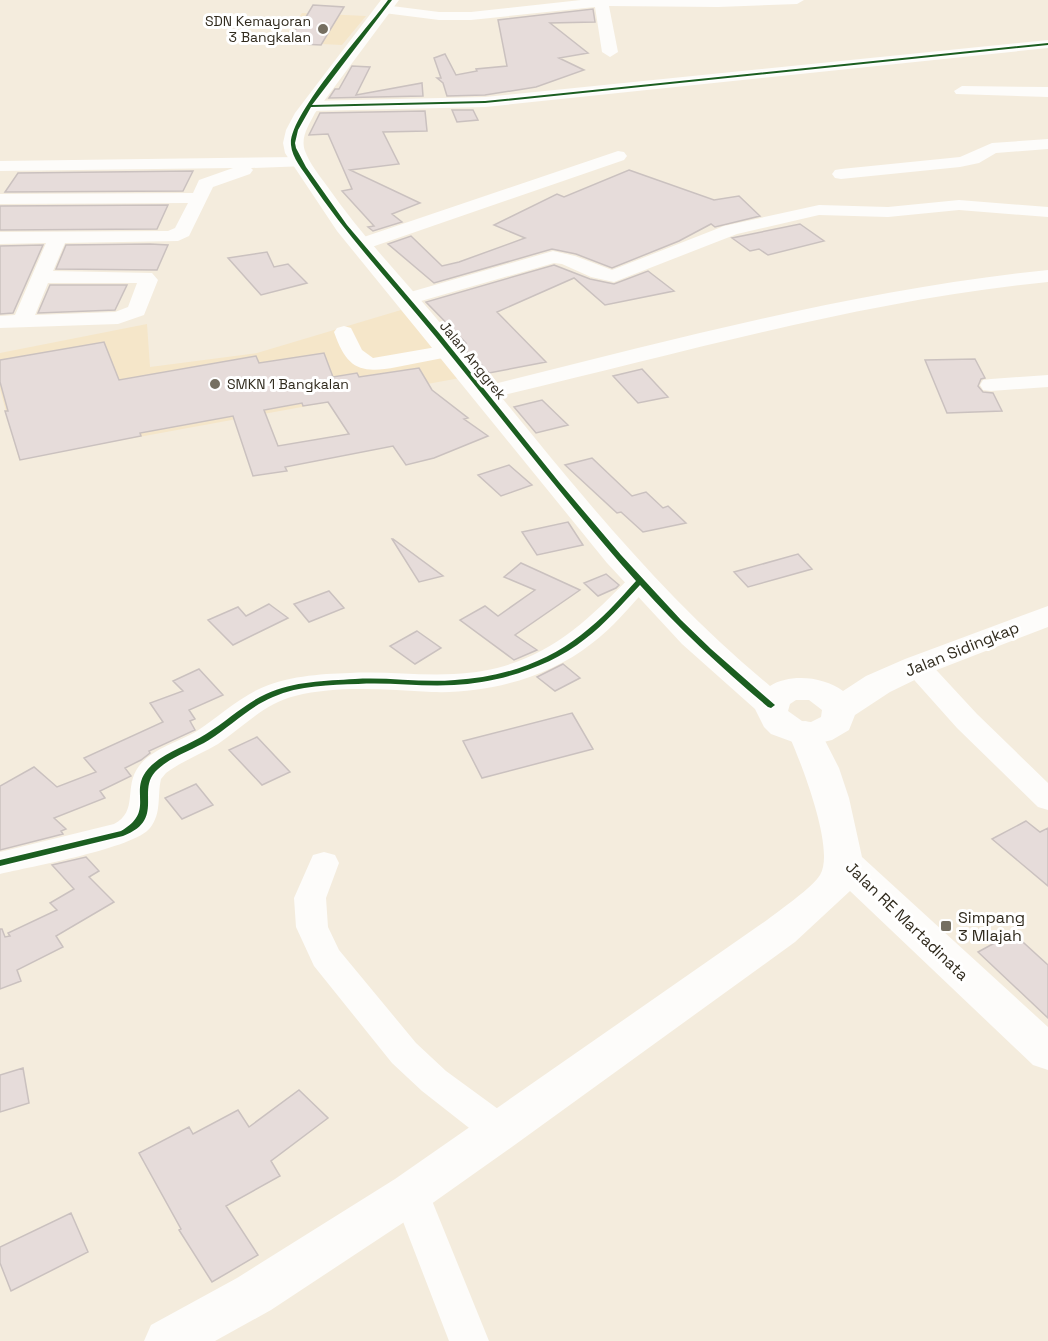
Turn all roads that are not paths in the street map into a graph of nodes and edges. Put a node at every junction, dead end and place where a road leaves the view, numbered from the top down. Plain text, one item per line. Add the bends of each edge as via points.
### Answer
1 (797, 0) edge
2 (602, 1) edge
3 (767, 1) edge
4 (387, 5) edge
5 (1048, 44) edge
6 (610, 52) dead end
7 (962, 91) dead end
8 (1048, 93) edge
9 (309, 106) junction
10 (1048, 144) edge
11 (618, 156) dead end
12 (290, 162) junction
13 (210, 163) junction
14 (0, 166) edge
15 (841, 174) dead end
16 (202, 191) junction
17 (0, 199) edge
18 (1048, 212) edge
19 (0, 238) edge
20 (58, 238) junction
21 (359, 245) junction
22 (1048, 276) edge
23 (41, 277) junction
24 (407, 299) junction
25 (0, 322) edge
26 (22, 322) junction
27 (344, 333) dead end
28 (448, 351) junction
29 (1048, 381) edge
30 (991, 385) dead end
31 (482, 394) junction
32 (640, 581) junction
33 (1048, 616) edge
34 (916, 666) junction
35 (779, 698) junction
36 (822, 725) junction
37 (1048, 800) edge
38 (0, 863) edge
39 (324, 863) dead end
40 (844, 863) junction
41 (1048, 1053) edge
42 (500, 1131) junction
43 (411, 1193) junction
44 (168, 1341) edge
45 (469, 1341) edge

1 - 3 street
2 - 3 street
2 - 4 street via 471,16 439,16
2 - 6 street
4 - 9 street, Jalan Anggrek
5 - 9 street via 485,102
7 - 8 street
9 - 12 street, Jalan Anggrek via 296,127
10 - 15 street via 998,147 960,162
11 - 21 street
12 - 13 street
12 - 16 street via 223,176
12 - 21 street, Jalan Anggrek
13 - 14 street
13 - 16 street
16 - 17 street
16 - 20 street via 182,232 176,236
18 - 24 street via 959,205 888,212 819,210 731,230 614,276 554,257
19 - 20 street
20 - 23 street
21 - 24 street, Jalan Anggrek
22 - 31 street via 989,281 865,302
23 - 26 street
23 - 26 street via 139,276 148,280 137,311 129,316
24 - 28 street, Jalan Anggrek
25 - 26 street
27 - 28 street via 352,353 363,363
28 - 31 street, Jalan Anggrek
29 - 30 street
31 - 32 street, Jalan Anggrek
32 - 35 street, Jalan Anggrek via 730,670
32 - 38 street via 574,644 550,658 503,673 453,683 380,680 319,684 269,695 149,773 140,822 135,828
33 - 34 street, Jalan Sidingkap
34 - 36 street, Jalan Sidingkap via 878,684
34 - 37 street
35 - 36 street via 805,688
35 - 36 street, Jalan Anggrek via 771,711 779,724
36 - 40 street, Jalan RE Martadinata
39 - 42 street via 310,898 312,927 326,957 404,1053
40 - 41 street, Jalan RE Martadinata
40 - 42 street via 835,885 782,931
42 - 43 street
43 - 44 street via 254,1294
43 - 45 street

